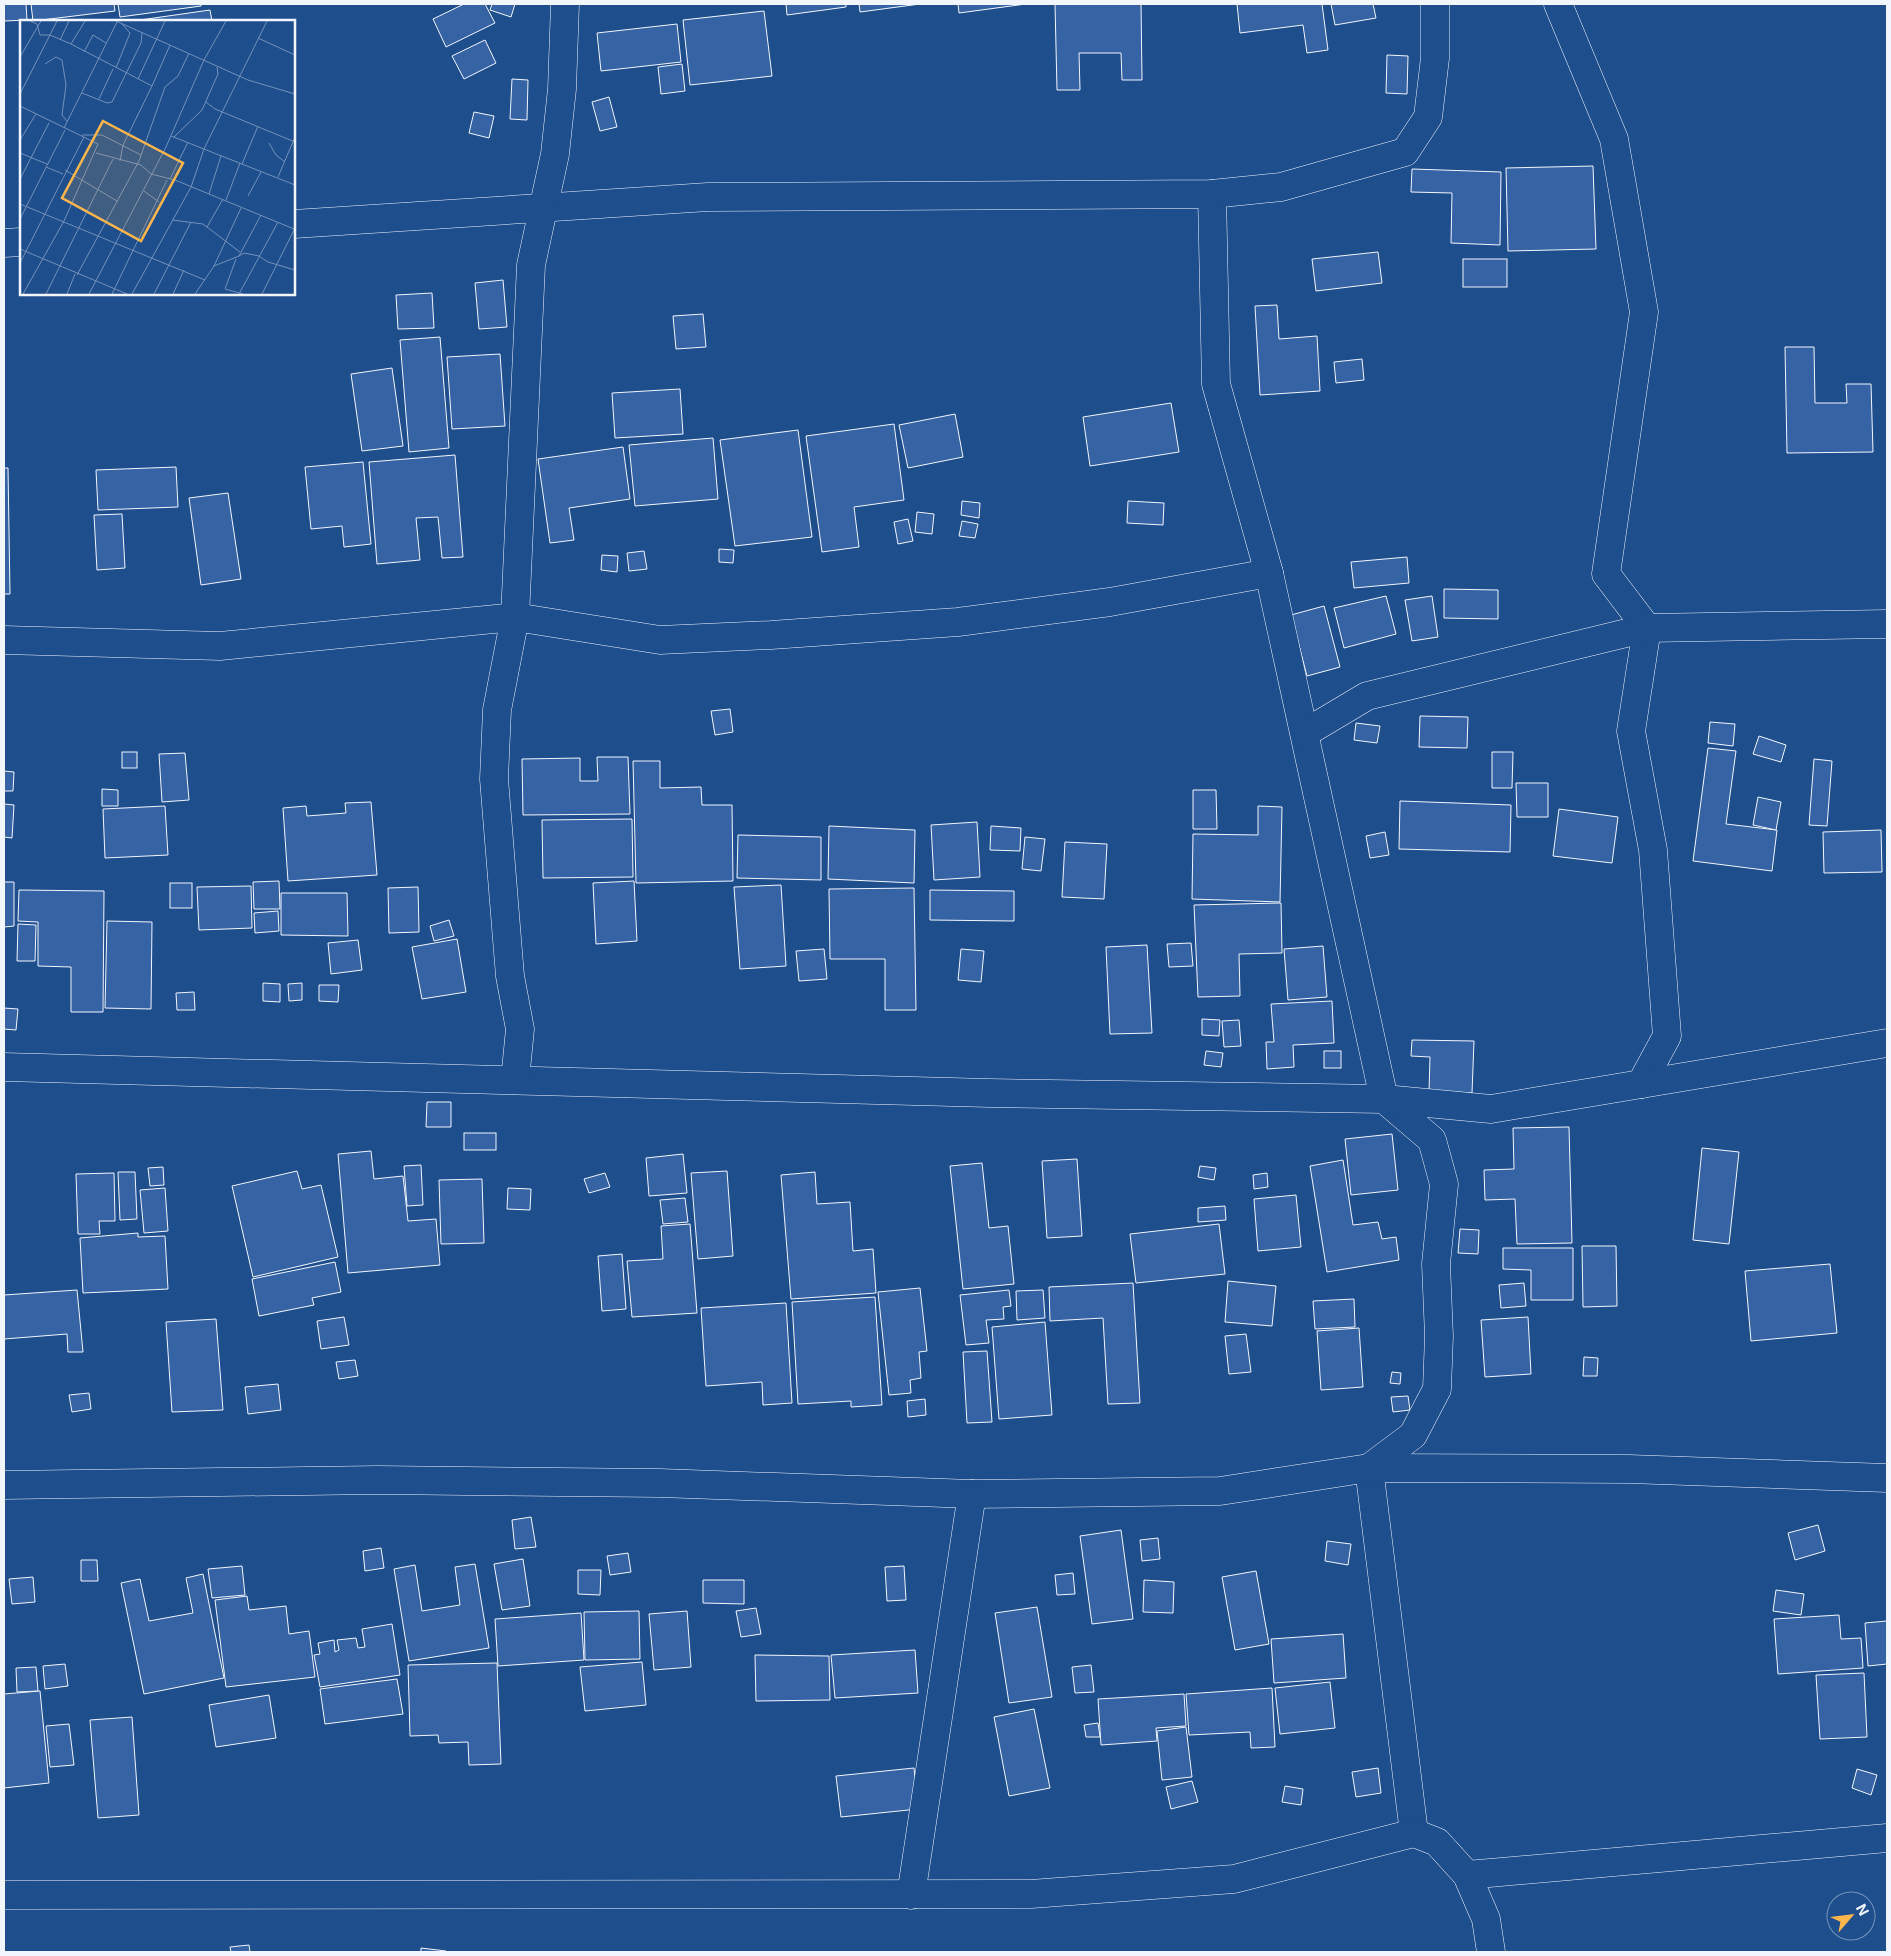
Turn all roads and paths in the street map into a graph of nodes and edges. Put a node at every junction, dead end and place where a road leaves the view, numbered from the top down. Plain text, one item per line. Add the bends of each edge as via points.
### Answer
1 (565, 4) edge
2 (1435, 4) edge
3 (1558, 4) edge
4 (1212, 194) junction
5 (544, 206) junction
6 (295, 224) edge
7 (20, 242) edge
8 (4, 243) edge
9 (1269, 573) junction
10 (515, 617) junction
11 (1887, 624) edge
12 (1647, 628) junction
13 (4, 640) edge
14 (1305, 733) junction
15 (1887, 1043) edge
16 (4, 1067) edge
17 (515, 1080) junction
18 (1641, 1084) junction
19 (1384, 1099) junction
20 (1369, 1468) junction
21 (1887, 1478) edge
22 (4, 1485) edge
23 (972, 1494) junction
24 (1414, 1833) junction
25 (1887, 1838) edge
26 (1467, 1875) junction
27 (911, 1894) junction
28 (4, 1895) edge
29 (1491, 1952) edge

1 - 5 street via 560,108
2 - 4 street via 1435,58 1428,116 1405,152 1281,187
3 - 12 street via 1614,140 1644,312 1606,574
4 - 5 street via 708,197
4 - 9 street via 1216,384
5 - 6 street
5 - 10 street via 531,265
7 - 8 street
9 - 10 street via 1110,602 958,622 771,635 660,640
9 - 14 street
10 - 13 street via 220,646
10 - 17 street via 497,710 494,779 510,976 520,1029
11 - 12 street
12 - 14 street via 1367,696
12 - 18 street via 1631,731 1653,850 1667,1036
14 - 19 street
15 - 18 street
16 - 17 street
17 - 19 street via 990,1093
18 - 19 street via 1491,1109
19 - 20 street via 1432,1140 1444,1184 1436,1264 1437,1389 1413,1435
20 - 21 street via 1629,1469
20 - 23 street via 1220,1491
20 - 24 street
22 - 23 street via 407,1480 660,1483
23 - 27 street
24 - 26 street via 1437,1842
24 - 27 street via 1234,1879 1031,1894
25 - 26 street
26 - 29 street via 1486,1919
27 - 28 street

